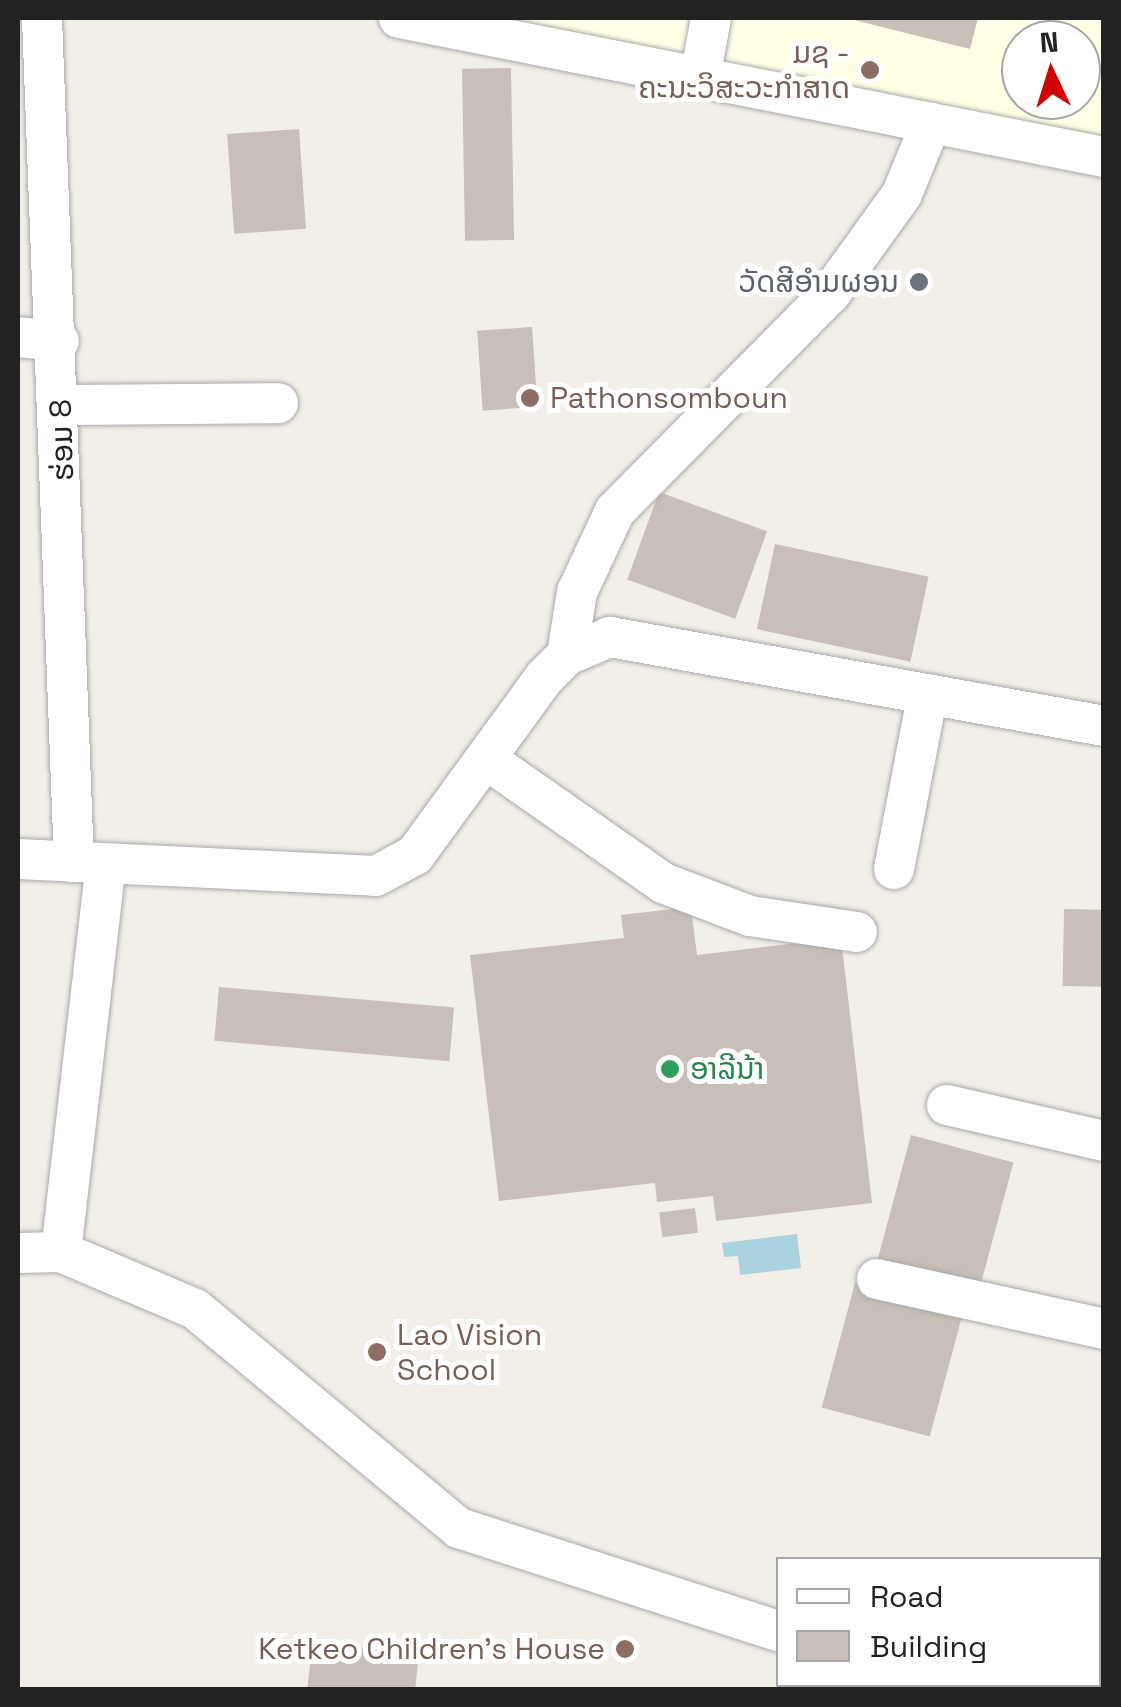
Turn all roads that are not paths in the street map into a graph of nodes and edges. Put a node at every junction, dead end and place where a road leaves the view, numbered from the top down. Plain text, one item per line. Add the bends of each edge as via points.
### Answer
1 (42, 18) edge
2 (399, 18) edge
3 (711, 18) edge
4 (700, 78) junction
5 (931, 123) junction
6 (1104, 157) edge
7 (18, 336) edge
8 (59, 341) junction
9 (278, 403) dead end
10 (62, 406) junction
11 (567, 655) junction
12 (927, 697) junction
13 (1104, 726) edge
14 (489, 760) junction
15 (18, 859) edge
16 (90, 863) junction
17 (894, 869) dead end
18 (857, 932) dead end
19 (947, 1105) dead end
20 (1104, 1142) edge
21 (61, 1252) junction
22 (18, 1253) edge
23 (878, 1279) dead end
24 (1104, 1330) edge
25 (776, 1631) edge

1 - 8 street, ຮ່ອມ 8
2 - 4 street
3 - 4 street
4 - 5 street
5 - 6 street
5 - 11 street via 902,194 830,294 615,511 577,592
7 - 8 street
8 - 10 street, ຮ່ອມ 8
9 - 10 street
10 - 16 street, ຮ່ອມ 8
11 - 12 street via 636,636
11 - 14 street
12 - 13 street
12 - 17 street
14 - 16 street via 414,854 376,876
14 - 18 street via 663,882 750,916
15 - 16 street
16 - 21 street, ຮ່ອມ 8
19 - 20 street
21 - 22 street
21 - 25 street via 194,1309 458,1528
23 - 24 street

